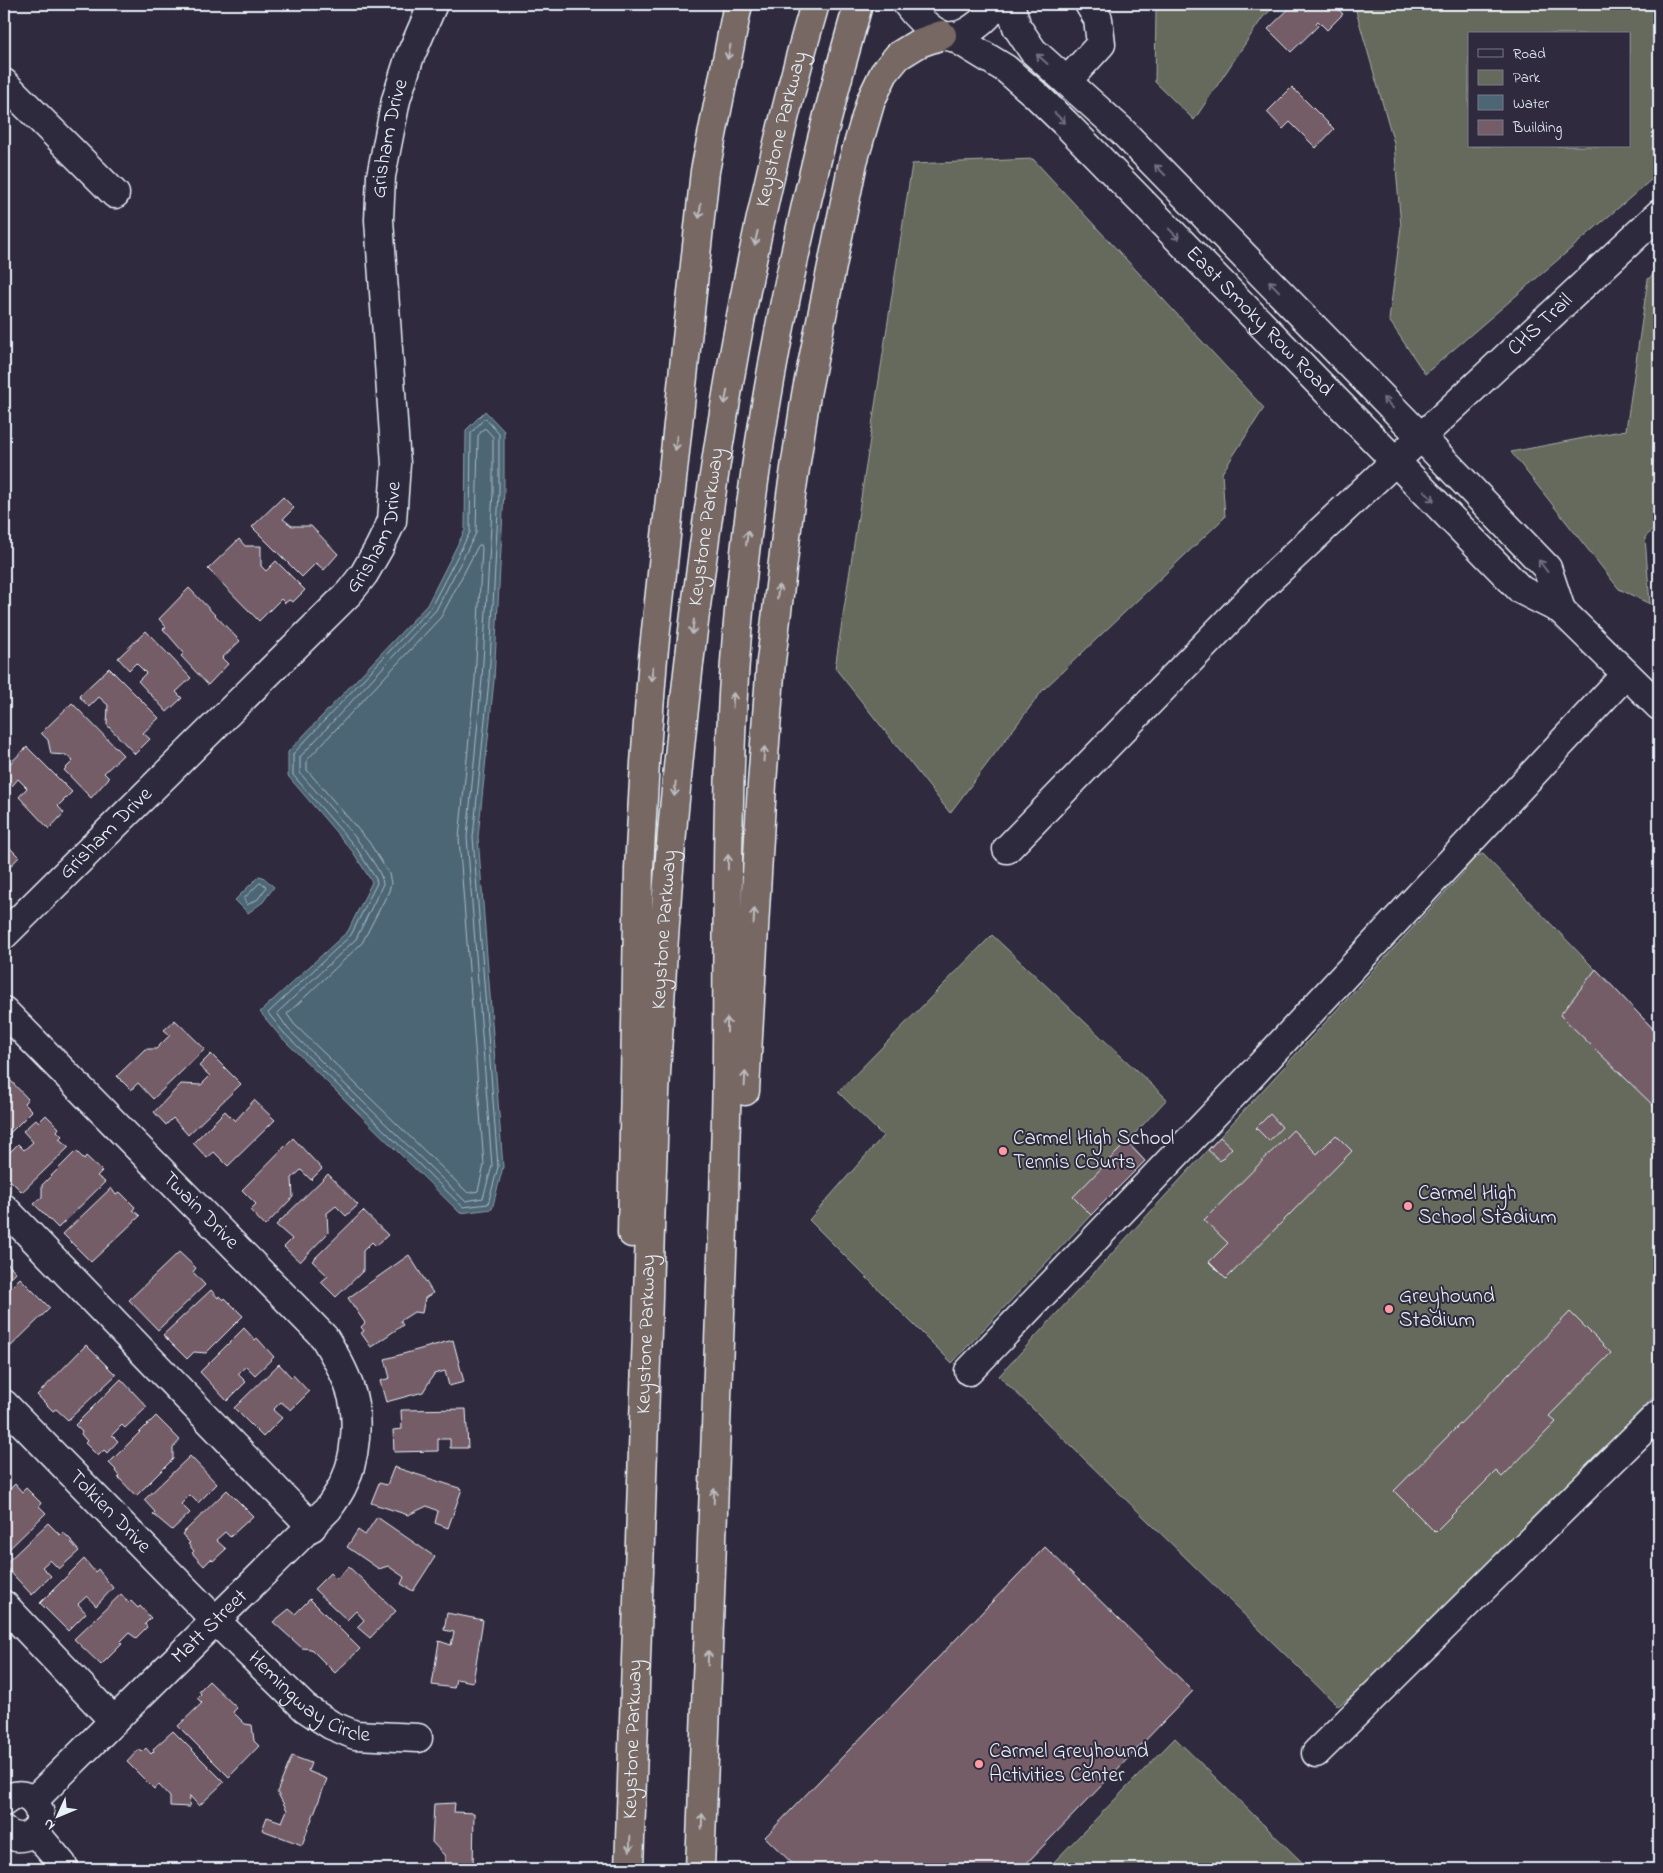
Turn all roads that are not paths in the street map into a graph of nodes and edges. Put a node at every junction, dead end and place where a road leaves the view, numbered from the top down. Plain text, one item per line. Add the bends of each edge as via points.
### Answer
1 (433, 4) edge
2 (738, 4) edge
3 (815, 4) edge
4 (907, 4) edge
5 (996, 4) edge
6 (1010, 4) edge
7 (1089, 4) edge
8 (858, 5) edge
9 (948, 36) junction
10 (1067, 81) junction
11 (4, 83) edge
12 (115, 194) dead end
13 (1659, 214) edge
14 (1422, 438) junction
15 (1395, 461) junction
16 (1561, 610) junction
17 (1626, 674) junction
18 (1659, 706) edge
19 (1007, 849) dead end
20 (4, 935) edge
21 (4, 1011) edge
22 (4, 1208) edge
23 (720, 1318) junction
24 (969, 1371) dead end
25 (4, 1404) edge
26 (1659, 1414) edge
27 (355, 1434) joint
28 (312, 1527) junction
29 (4, 1605) edge
30 (216, 1621) junction
31 (636, 1673) junction
32 (114, 1721) junction
33 (418, 1738) dead end
34 (1316, 1753) dead end
35 (4, 1800) edge
36 (33, 1801) junction
37 (4, 1830) edge
38 (34, 1831) junction
39 (64, 1869) edge
40 (629, 1869) edge
41 (700, 1869) edge

1 - 20 street, Grisham Drive via 396,100 381,176 379,220 396,464 392,521 364,574 349,593
2 -> 31 highway via 705,171 644,763 632,1194
3 -> 31 highway, Keystone Parkway via 786,110 737,329 713,477 684,700 657,1046
4 - 9 street, East Smoky Row Road via 923,22
5 - 9 street via 988,16 971,30
10 -> 6 street, East Smoky Row Road via 1024,39
7 - 10 street via 1098,18 1101,44
23 -> 8 highway, Keystone Parkway via 730,749 740,597 760,446 793,265 824,130
9 -> 15 street, East Smoky Row Road via 1006,69 1036,95
23 -> 9 highway via 745,1090 774,628 806,395 853,162 871,100 884,73 898,56 919,43
14 -> 10 street, East Smoky Row Road via 1128,138
11 - 12 street
13 - 14 street, CHS Trail
14 - 15 street, CHS Trail
16 -> 14 street, East Smoky Row Road via 1547,568
15 -> 16 street, East Smoky Row Road via 1522,590
15 - 19 street, CHS Trail via 1261,587
16 - 17 street, East Smoky Row Road
17 - 18 street, East Smoky Row Road
17 - 24 street
21 - 27 street, Twain Drive via 324,1337 351,1391
22 - 28 street
41 -> 23 highway, Keystone Parkway
25 - 30 street, Tolkien Drive
26 - 34 street
27 - 28 street, Matt Street via 352,1460 343,1486
28 - 30 street, Matt Street
29 - 32 street
30 - 32 street, Matt Street
30 - 33 street, Hemingway Circle via 304,1708 331,1725 354,1735
31 -> 40 highway, Keystone Parkway
32 - 36 street, Matt Street
35 - 36 street via 17,1795
36 - 38 street via 40,1815
37 - 38 street via 17,1837
38 - 39 street

